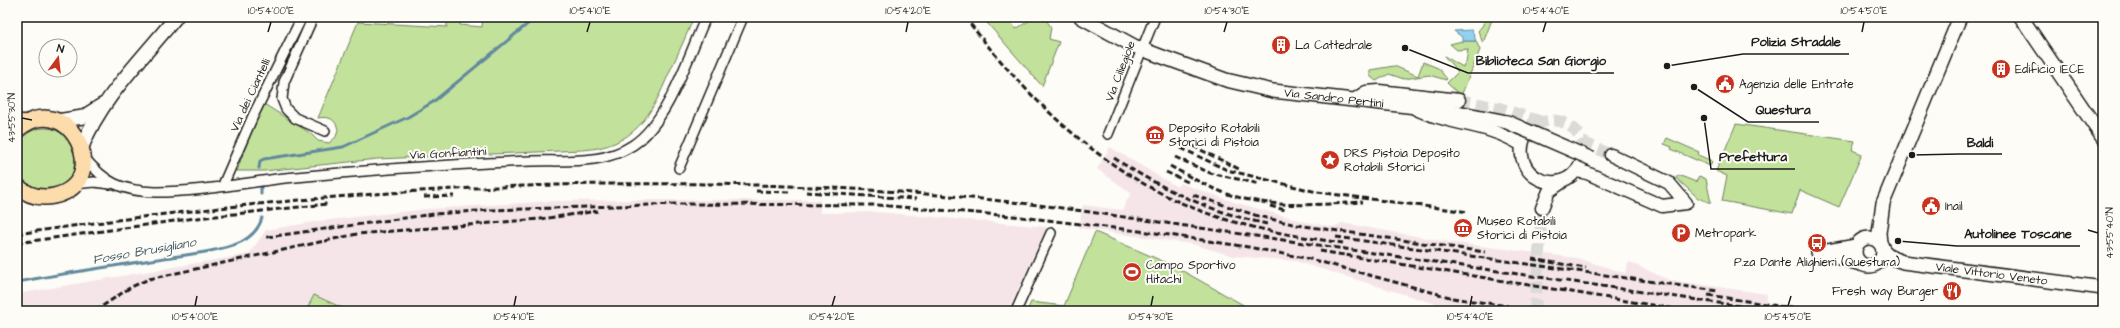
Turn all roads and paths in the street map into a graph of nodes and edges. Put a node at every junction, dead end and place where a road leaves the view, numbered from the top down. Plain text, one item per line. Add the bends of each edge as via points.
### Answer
1 (176, 17) edge
2 (302, 17) edge
3 (314, 17) edge
4 (706, 17) edge
5 (743, 17) edge
6 (1081, 17) edge
7 (1155, 17) edge
8 (1960, 17) edge
9 (2021, 17) edge
10 (1142, 49) junction
11 (1354, 100) junction
12 (1459, 100) tunnel mouth
13 (106, 104) junction
14 (1408, 105) junction
15 (57, 121) junction
16 (20, 125) edge
17 (325, 131) dead end
18 (1108, 134) dead end
19 (2103, 138) edge
20 (82, 151) junction
21 (1611, 155) tunnel mouth
22 (1583, 165) junction
23 (679, 168) dead end
24 (1532, 174) junction
25 (1566, 179) junction
26 (74, 184) junction
27 (114, 184) junction
28 (223, 185) junction
29 (21, 192) edge
30 (1052, 233) dead end
31 (1856, 246) junction
32 (1881, 246) junction
33 (1861, 264) junction
34 (2103, 288) edge
35 (1016, 311) edge

1 - 13 main road
2 - 28 street, Via dei Ciantelli via 253,116
3 - 17 street via 284,82 282,99 286,109 295,118
4 - 28 street, Via Gonfiantini via 659,118 642,138 626,150 610,157 404,167
5 - 23 street
6 - 10 main road, Via Sandro Pertini
7 - 10 street, Via Ciliegiole
8 - 32 main road via 1883,203 1879,233
9 - 19 main road
10 - 11 main road, Via Sandro Pertini via 1250,87
10 - 18 street, Via Ciliegiole
11 - 12 street via 1366,92 1379,91
11 - 14 main road, Via Sandro Pertini
13 - 15 main road via 83,117
13 - 20 main road via 88,130
14 - 22 main road, Via Sandro Pertini, bridge via 1508,122
14 - 24 street via 1433,116 1497,131 1523,142 1523,161
15 - 16 main road via 41,119
15 - 20 main road via 74,133
20 - 26 main road via 81,171
20 - 27 street, Via Gonfiantini via 98,174
21 - 22 street via 1666,182 1686,203 1662,206 1587,173
22 - 25 street
24 - 25 street via 1546,182
24 - 25 street via 1541,191 1542,208 1549,192
26 - 27 street, Via Gonfiantini
26 - 29 main road via 53,196 41,197
27 - 28 street, Via Gonfiantini via 156,192
30 - 35 street
31 - 32 main road via 1860,240 1873,238
31 - 33 main road via 1855,256
31 - 33 main road via 1818,252
32 - 33 main road via 1882,257 1877,263 1870,266
32 - 34 main road, Viale Vittorio Veneto via 1892,258 1903,262

